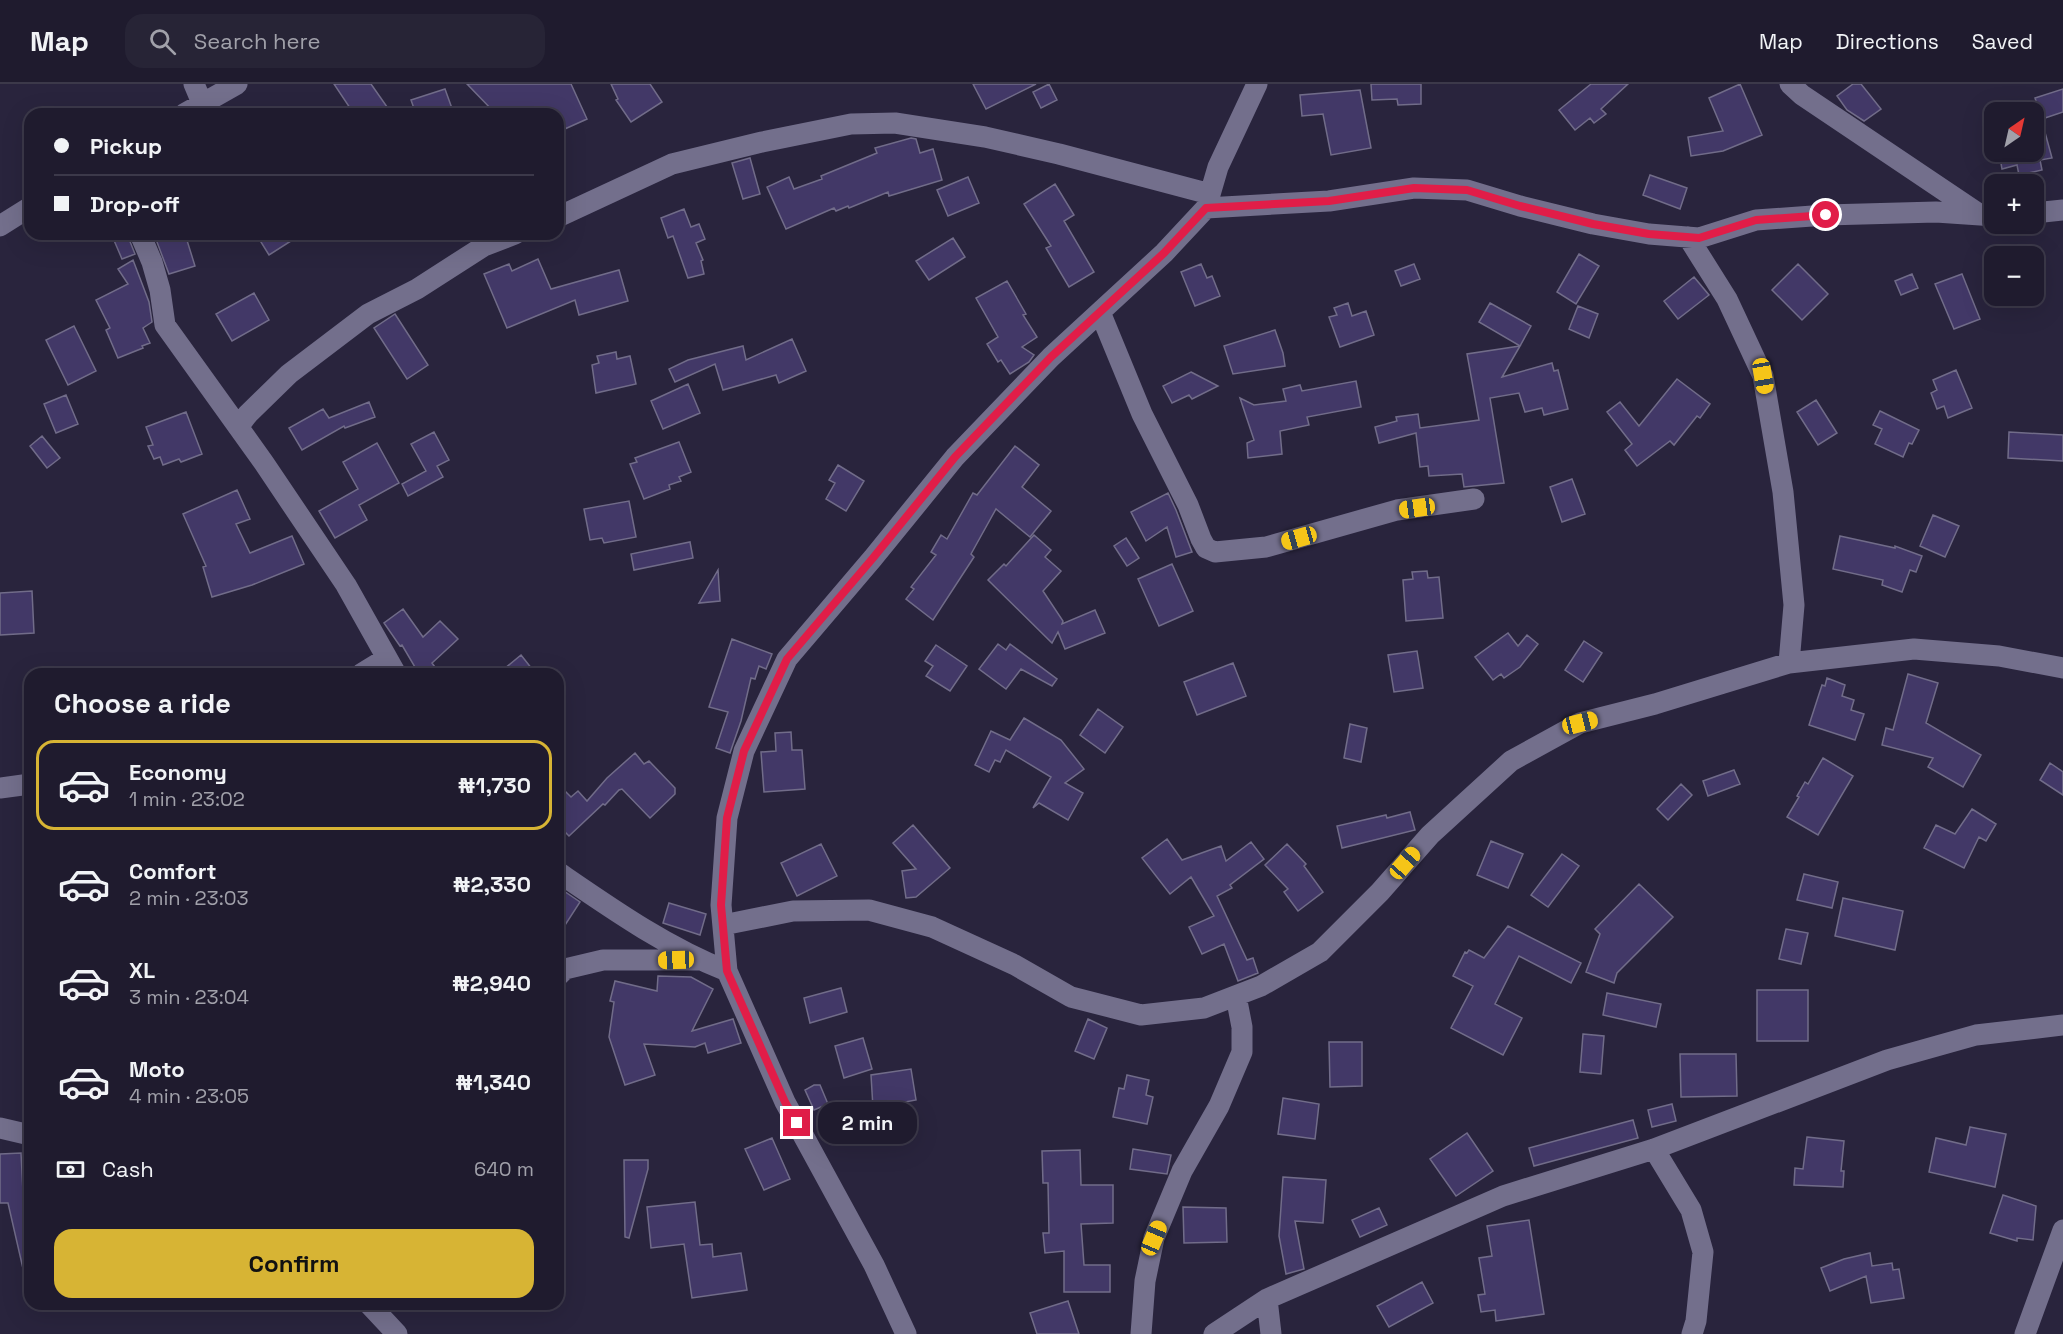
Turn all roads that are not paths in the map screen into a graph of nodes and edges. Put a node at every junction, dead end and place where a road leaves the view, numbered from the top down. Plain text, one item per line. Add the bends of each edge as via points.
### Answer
1 (237, 84) edge
2 (1257, 84) edge
3 (1790, 84) edge
4 (193, 100) edge
5 (1208, 201) junction
6 (2063, 210) edge
7 (24, 211) edge
8 (2044, 212) edge
9 (1984, 213) edge
10 (564, 214) edge
11 (1984, 216) edge
12 (0, 226) edge
13 (1688, 237) junction
14 (143, 240) edge
15 (500, 240) edge
16 (1100, 312) junction
17 (238, 428) junction
18 (1474, 499) dead end
19 (1789, 663) junction
20 (392, 666) edge
21 (2063, 668) edge
22 (24, 785) edge
23 (0, 788) edge
24 (564, 876) edge
25 (723, 925) junction
26 (698, 960) junction
27 (564, 970) edge
28 (727, 971) junction
29 (1236, 996) junction
30 (2063, 1025) edge
31 (0, 1128) edge
32 (24, 1134) edge
33 (1654, 1149) junction
34 (2063, 1230) edge
35 (1267, 1299) junction
36 (375, 1310) edge
37 (397, 1334) edge
38 (906, 1334) edge
39 (1141, 1334) edge
40 (1214, 1334) edge
41 (1271, 1334) edge
42 (1692, 1334) edge
43 (2025, 1334) edge

1 - 4 street
2 - 5 street via 1218,167
3 - 9 street
5 - 10 street via 1059,153 896,123 851,124 672,164
5 - 13 street via 1329,201 1414,188 1467,190 1593,224
5 - 16 street via 1164,253
6 - 8 street
7 - 12 street
11 - 13 street via 1936,212 1756,220 1699,238
13 - 19 street via 1727,299 1763,376 1783,492 1794,605
14 - 17 street via 152,262 165,325
15 - 17 street via 368,314 289,374
16 - 18 street via 1142,414 1206,548 1215,552 1266,547 1397,510
16 - 25 street via 955,457 787,659 744,751 727,818
17 - 20 street via 346,585
19 - 21 street via 1914,649 1999,656
19 - 29 street via 1580,723 1511,761 1430,835 1320,952
22 - 23 street
24 - 26 street
25 - 28 street
25 - 29 street via 794,911 869,910 932,927 1015,965 1071,997 1141,1015 1204,1008
26 - 27 street via 603,960
26 - 28 street
28 - 38 street via 785,1102 874,1265
29 - 39 street via 1242,1052 1154,1238 1145,1281
30 - 33 street via 1976,1035 1887,1060
31 - 32 street
33 - 35 street via 1503,1196
33 - 42 street via 1690,1210 1703,1252
34 - 43 street
35 - 40 street
35 - 41 street
36 - 37 street

